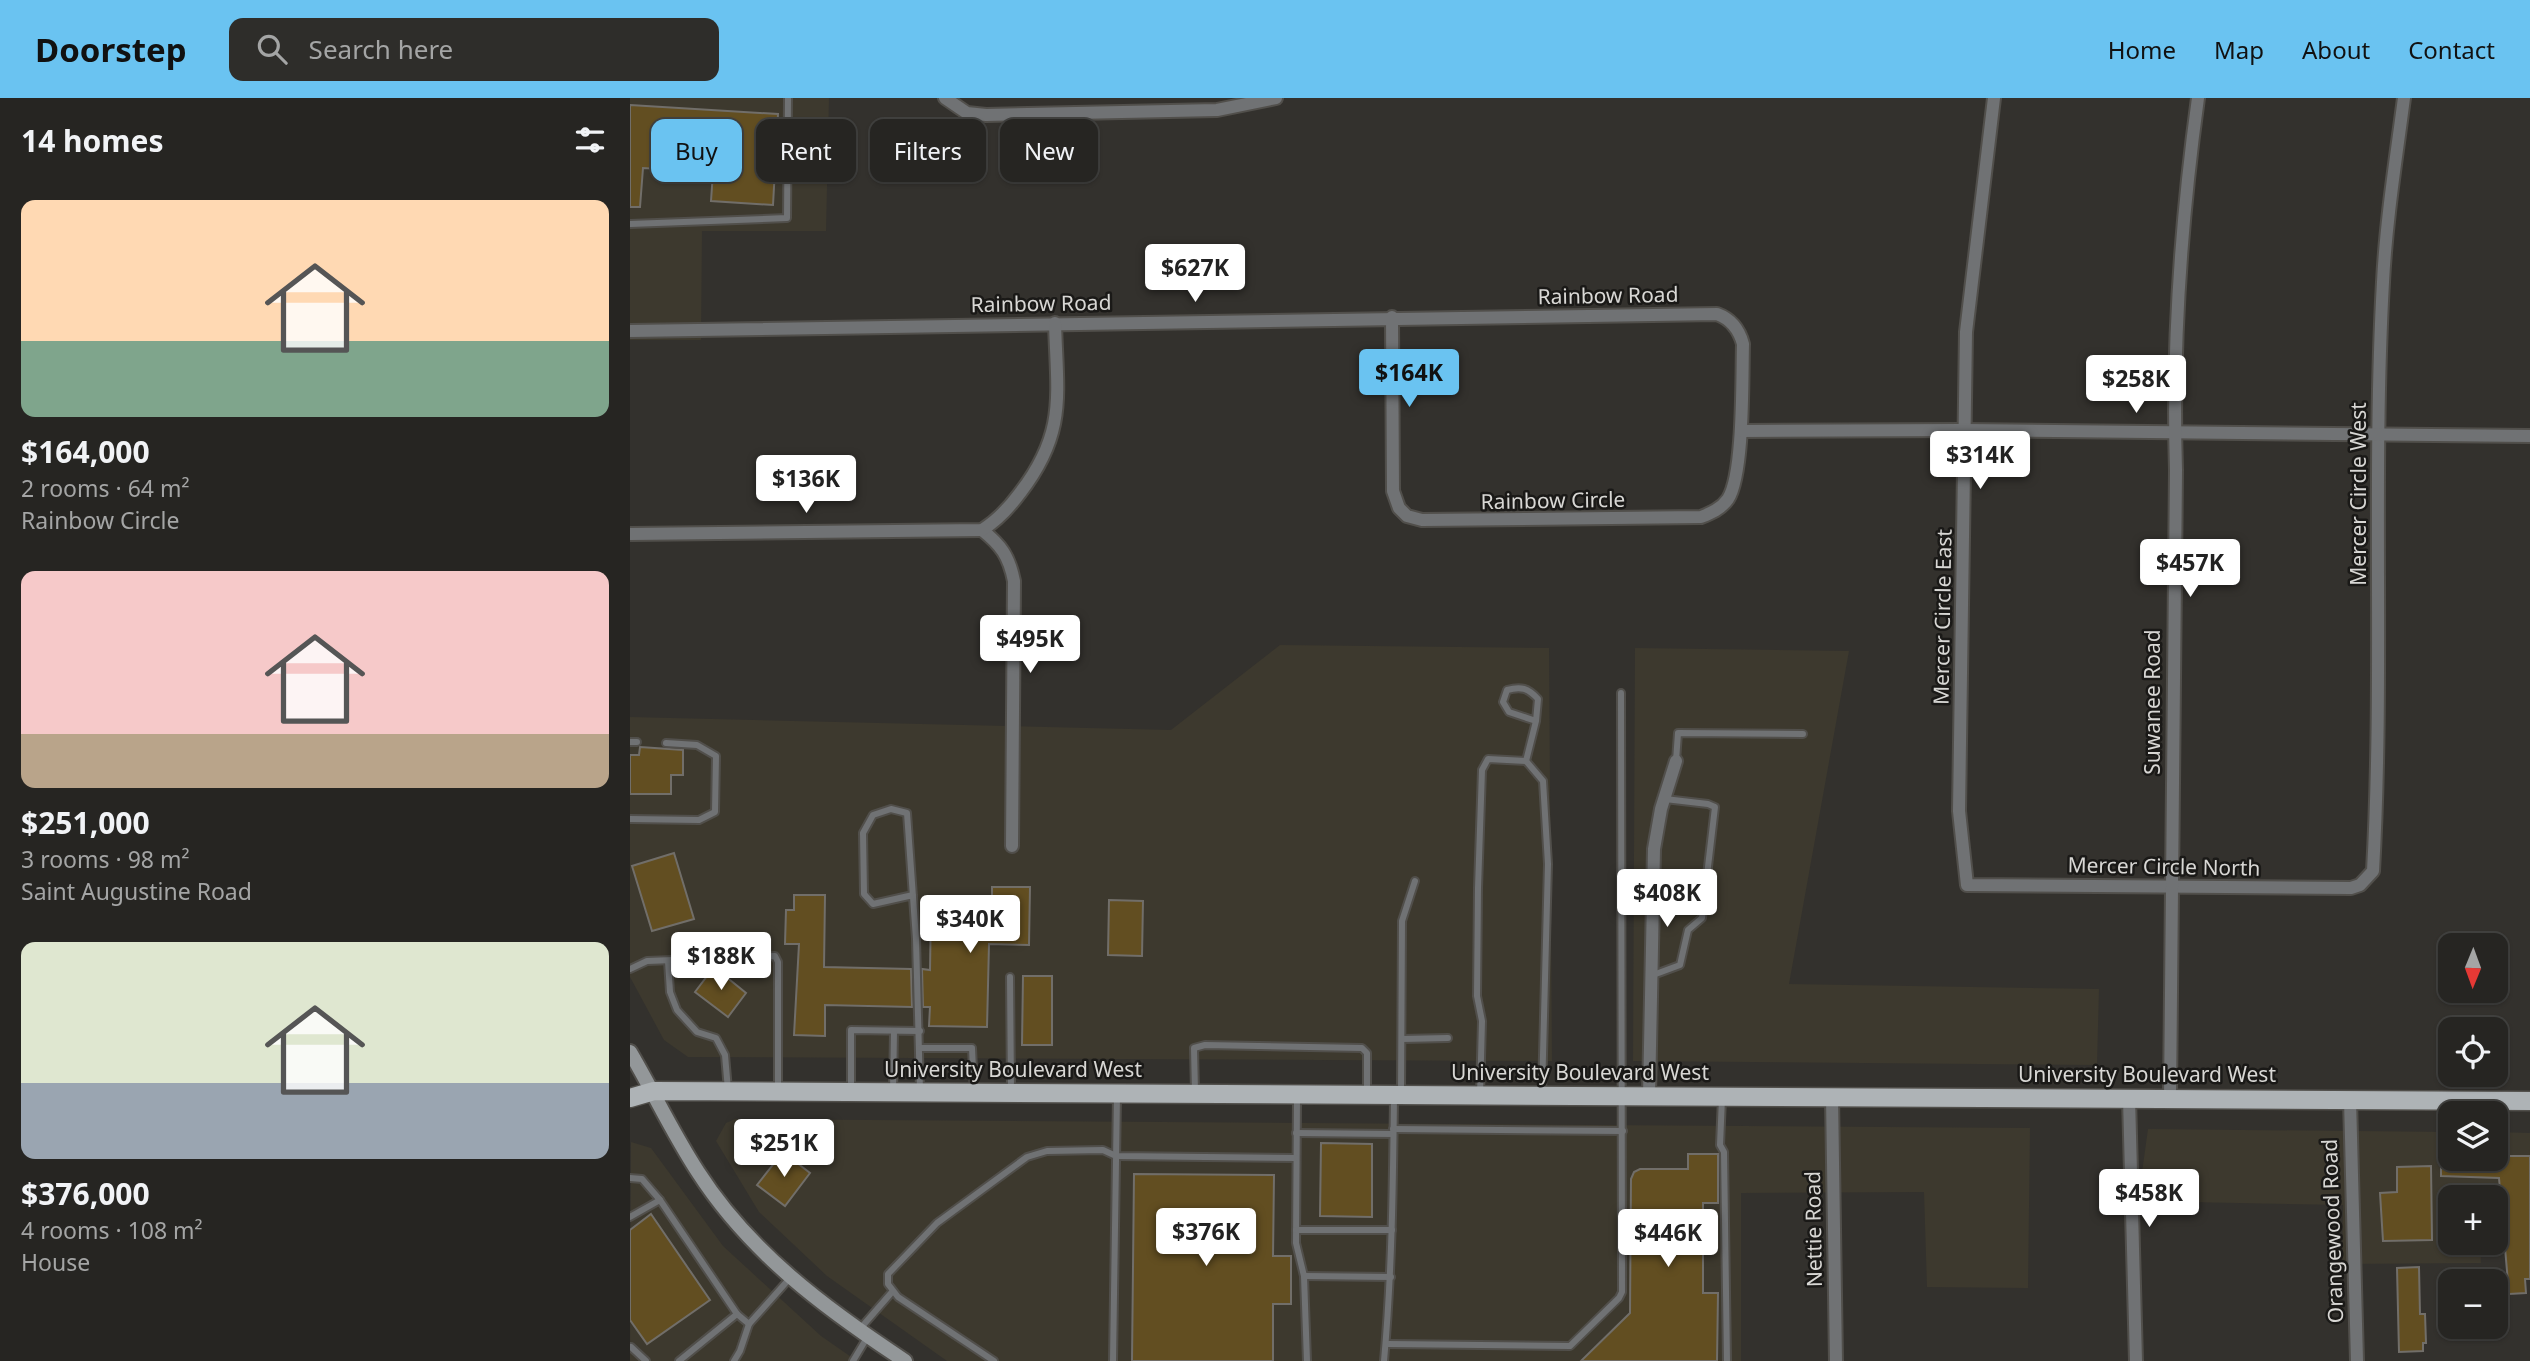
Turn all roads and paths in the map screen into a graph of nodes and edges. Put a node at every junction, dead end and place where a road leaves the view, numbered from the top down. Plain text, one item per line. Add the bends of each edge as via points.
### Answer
1 (788, 98) edge
2 (945, 98) edge
3 (1276, 98) edge
4 (1993, 98) edge
5 (2198, 98) edge
6 (2404, 98) edge
7 (630, 224) edge
8 (1392, 317) junction
9 (1055, 323) junction
10 (630, 331) edge
11 (1740, 332) joint
12 (1963, 430) junction
13 (1741, 431) junction
14 (2175, 432) junction
15 (2379, 434) junction
16 (2530, 436) edge
17 (982, 530) junction
18 (630, 534) edge
19 (1621, 694) dead end
20 (1536, 721) junction
21 (1803, 734) dead end
22 (666, 743) dead end
23 (1526, 761) junction
24 (1676, 761) joint
25 (1665, 799) junction
26 (630, 819) edge
27 (1012, 846) dead end
28 (1415, 881) dead end
29 (1967, 885) joint
30 (2360, 885) joint
31 (2172, 887) junction
32 (913, 895) junction
33 (668, 961) junction
34 (630, 969) edge
35 (1650, 976) junction
36 (1010, 977) dead end
37 (894, 1031) junction
38 (920, 1031) junction
39 (1448, 1038) dead end
40 (1402, 1039) junction
41 (920, 1048) junction
42 (630, 1052) edge
43 (653, 1091) junction
44 (729, 1091) junction
45 (778, 1092) junction
46 (851, 1092) junction
47 (893, 1092) junction
48 (920, 1093) junction
49 (974, 1093) junction
50 (1012, 1093) junction
51 (1117, 1093) junction
52 (1195, 1094) junction
53 (1297, 1094) junction
54 (1367, 1094) junction
55 (1397, 1095) junction
56 (1480, 1095) junction
57 (1542, 1095) junction
58 (1624, 1096) junction
59 (1648, 1096) junction
60 (1722, 1096) junction
61 (1832, 1096) junction
62 (630, 1098) edge
63 (2129, 1098) junction
64 (2170, 1098) junction
65 (2350, 1100) junction
66 (2530, 1101) edge
67 (1623, 1131) junction
68 (1393, 1132) junction
69 (1296, 1133) junction
70 (1116, 1156) junction
71 (1296, 1158) junction
72 (630, 1178) edge
73 (660, 1200) junction
74 (630, 1217) edge
75 (1296, 1230) junction
76 (1392, 1230) junction
77 (1304, 1276) junction
78 (1391, 1277) junction
79 (790, 1278) junction
80 (892, 1292) junction
81 (737, 1314) junction
82 (749, 1324) junction
83 (863, 1333) junction
84 (1388, 1344) junction
85 (631, 1347) edge
86 (646, 1361) edge
87 (679, 1361) edge
88 (734, 1361) edge
89 (853, 1361) edge
90 (905, 1361) edge
91 (994, 1361) edge
92 (1113, 1361) edge
93 (1307, 1361) edge
94 (1384, 1361) edge
95 (1727, 1361) edge
96 (1836, 1361) edge
97 (2136, 1361) edge
98 (2357, 1361) edge

1 - 7 lane via 787,218
2 - 3 street via 967,113 986,116 1207,111
4 - 12 street, Mercer Circle East via 1966,332
5 - 14 street, Suwanee Road via 2181,243
6 - 15 street, Mercer Circle West via 2383,279
8 - 9 street, Rainbow Road
8 - 11 street, Rainbow Road via 1717,314
8 - 13 street, Rainbow Circle via 1393,491 1394,500 1407,516 1475,521 1701,517 1717,511 1728,499
9 - 10 street, Rainbow Road
9 - 17 street via 1057,409 1053,437 1025,487 1005,512
11 - 13 street, Rainbow Circle
12 - 13 street
12 - 14 street
12 - 29 street, Mercer Circle East via 1959,811
14 - 15 street
14 - 31 street, Suwanee Road
15 - 16 street
15 - 30 street, Mercer Circle West via 2376,832 2374,871
17 - 18 street
17 - 27 street via 1001,545 1014,581
19 - 58 lane via 1620,1042
20 - 20 lane via 1538,699 1518,687 1507,690 1503,702 1509,712
20 - 23 lane
21 - 24 lane via 1678,733
22 - 26 lane via 697,745 716,756 715,812 699,820
23 - 56 lane via 1488,759 1482,770 1477,996 1482,1021
23 - 57 lane via 1543,781 1548,864
24 - 25 street
25 - 35 street via 1654,849
25 - 35 lane via 1715,807 1702,918 1688,930 1680,965
28 - 40 lane via 1402,921
29 - 31 street, Mercer Circle North
30 - 31 street, Mercer Circle North
31 - 64 street, Suwanee Road
32 - 32 lane via 907,813 891,809 873,815 863,833 864,894 873,904
32 - 38 lane
33 - 34 lane via 648,961
33 - 44 lane via 672,1003 693,1029 716,1038 725,1055
33 - 45 lane via 775,956
35 - 59 street
36 - 50 lane
37 - 38 lane
37 - 46 lane via 851,1030
37 - 47 lane
38 - 41 lane
39 - 40 lane
40 - 55 lane
41 - 48 lane
41 - 49 lane via 972,1048
42 - 43 main road
43 - 44 main road, University Boulevard West
43 - 62 main road, University Boulevard West
43 - 79 main road via 722,1205
44 - 45 main road, University Boulevard West
45 - 46 main road, University Boulevard West
46 - 47 main road, University Boulevard West
47 - 48 main road, University Boulevard West
48 - 49 main road, University Boulevard West
49 - 50 main road, University Boulevard West
50 - 51 main road, University Boulevard West
51 - 52 main road, University Boulevard West
51 - 70 lane
52 - 53 main road, University Boulevard West
52 - 54 lane via 1194,1048 1205,1045 1362,1048 1367,1054
53 - 54 main road, University Boulevard West
53 - 69 lane
54 - 55 main road, University Boulevard West
55 - 56 main road, University Boulevard West
55 - 68 lane
56 - 57 main road, University Boulevard West
57 - 58 main road, University Boulevard West
58 - 59 main road, University Boulevard West
58 - 67 lane
59 - 60 main road, University Boulevard West
60 - 61 main road, University Boulevard West
60 - 95 lane
61 - 63 main road, University Boulevard West
61 - 96 street, Nettie Road
63 - 64 main road, University Boulevard West
63 - 97 street
64 - 65 main road, University Boulevard West
65 - 66 main road, University Boulevard West
65 - 98 street, Orangewood Road
67 - 68 lane
67 - 84 lane via 1622,1292 1570,1346
68 - 69 lane
68 - 76 lane
69 - 71 lane
70 - 71 lane
70 - 80 lane via 1092,1150 1047,1151 1027,1157 937,1223 900,1259 888,1274
70 - 92 lane
71 - 75 lane
72 - 73 lane via 642,1180
73 - 74 lane
73 - 81 lane
75 - 76 lane
75 - 77 lane
76 - 78 lane
77 - 78 lane
77 - 93 lane
78 - 84 lane
79 - 82 lane
79 - 83 main road
80 - 83 lane
80 - 91 lane
81 - 82 lane
81 - 87 lane
82 - 88 lane
83 - 89 lane
83 - 90 main road
84 - 94 lane
85 - 86 lane

